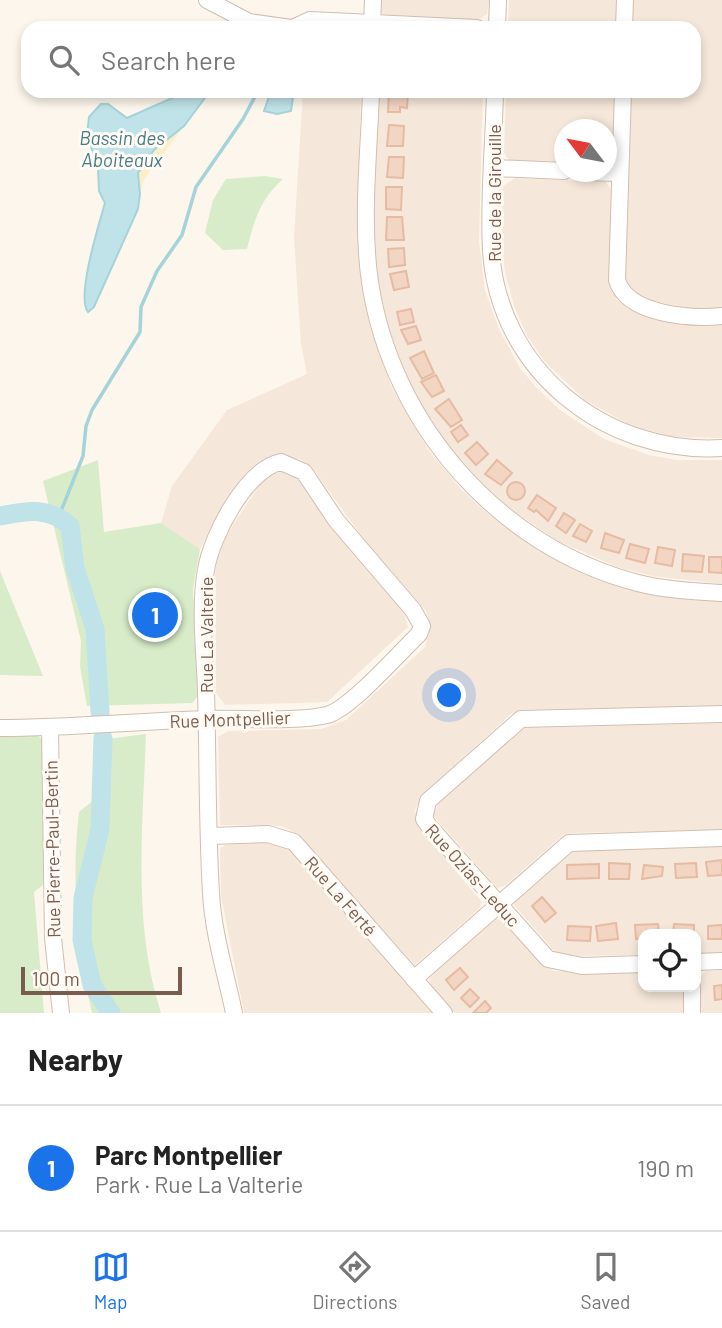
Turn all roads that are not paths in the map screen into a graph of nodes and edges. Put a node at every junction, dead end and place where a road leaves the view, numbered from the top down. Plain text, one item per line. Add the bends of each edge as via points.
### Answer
1 (207, 0) edge
2 (373, 0) edge
3 (498, 0) edge
4 (625, 0) edge
5 (247, 21) edge
6 (372, 21) edge
7 (497, 21) edge
8 (624, 21) edge
9 (371, 98) edge
10 (495, 98) edge
11 (623, 98) edge
12 (494, 168) junction
13 (554, 171) edge
14 (617, 173) edge
15 (620, 173) junction
16 (722, 316) edge
17 (722, 448) edge
18 (722, 593) edge
19 (422, 626) joint
20 (722, 714) edge
21 (207, 719) junction
22 (50, 727) junction
23 (0, 728) edge
24 (211, 836) junction
25 (722, 838) edge
26 (498, 903) junction
27 (722, 961) edge
28 (701, 962) edge
29 (638, 964) edge
30 (414, 979) junction
31 (692, 992) edge
32 (61, 1013) edge
33 (234, 1013) edge
34 (444, 1013) edge
35 (692, 1013) edge

1 - 5 street
2 - 6 street
3 - 7 street
4 - 8 street
9 - 18 street via 367,233 380,331 396,378 447,460 530,533 588,565 637,583
10 - 12 street, Rue de la Girouille
11 - 15 street
12 - 13 street
12 - 17 street, Rue de la Girouille via 491,251 497,290 511,330 529,360 589,416 620,431 692,450
14 - 15 street
15 - 16 street via 620,292 648,307
19 - 21 street, Rue Montpellier via 343,707 327,715
19 - 21 street, Rue La Valterie via 303,472 281,462 270,464 246,488 211,547 204,597
20 - 26 street, Rue Ozias-Leduc via 532,717 512,724 424,809 429,826
21 - 22 street, Rue Montpellier
21 - 24 street, Rue La Valterie
22 - 23 street, Rue Montpellier
22 - 32 street, Rue Pierre-Paul-Bertin via 53,938
24 - 30 street, Rue La Ferté via 268,834 294,842
24 - 33 street, Rue La Valterie via 211,896
25 - 26 street via 569,843
26 - 29 street, Rue Ozias-Leduc via 548,959 582,966
26 - 30 street
27 - 28 street
30 - 34 street, Rue La Ferté
31 - 35 street

